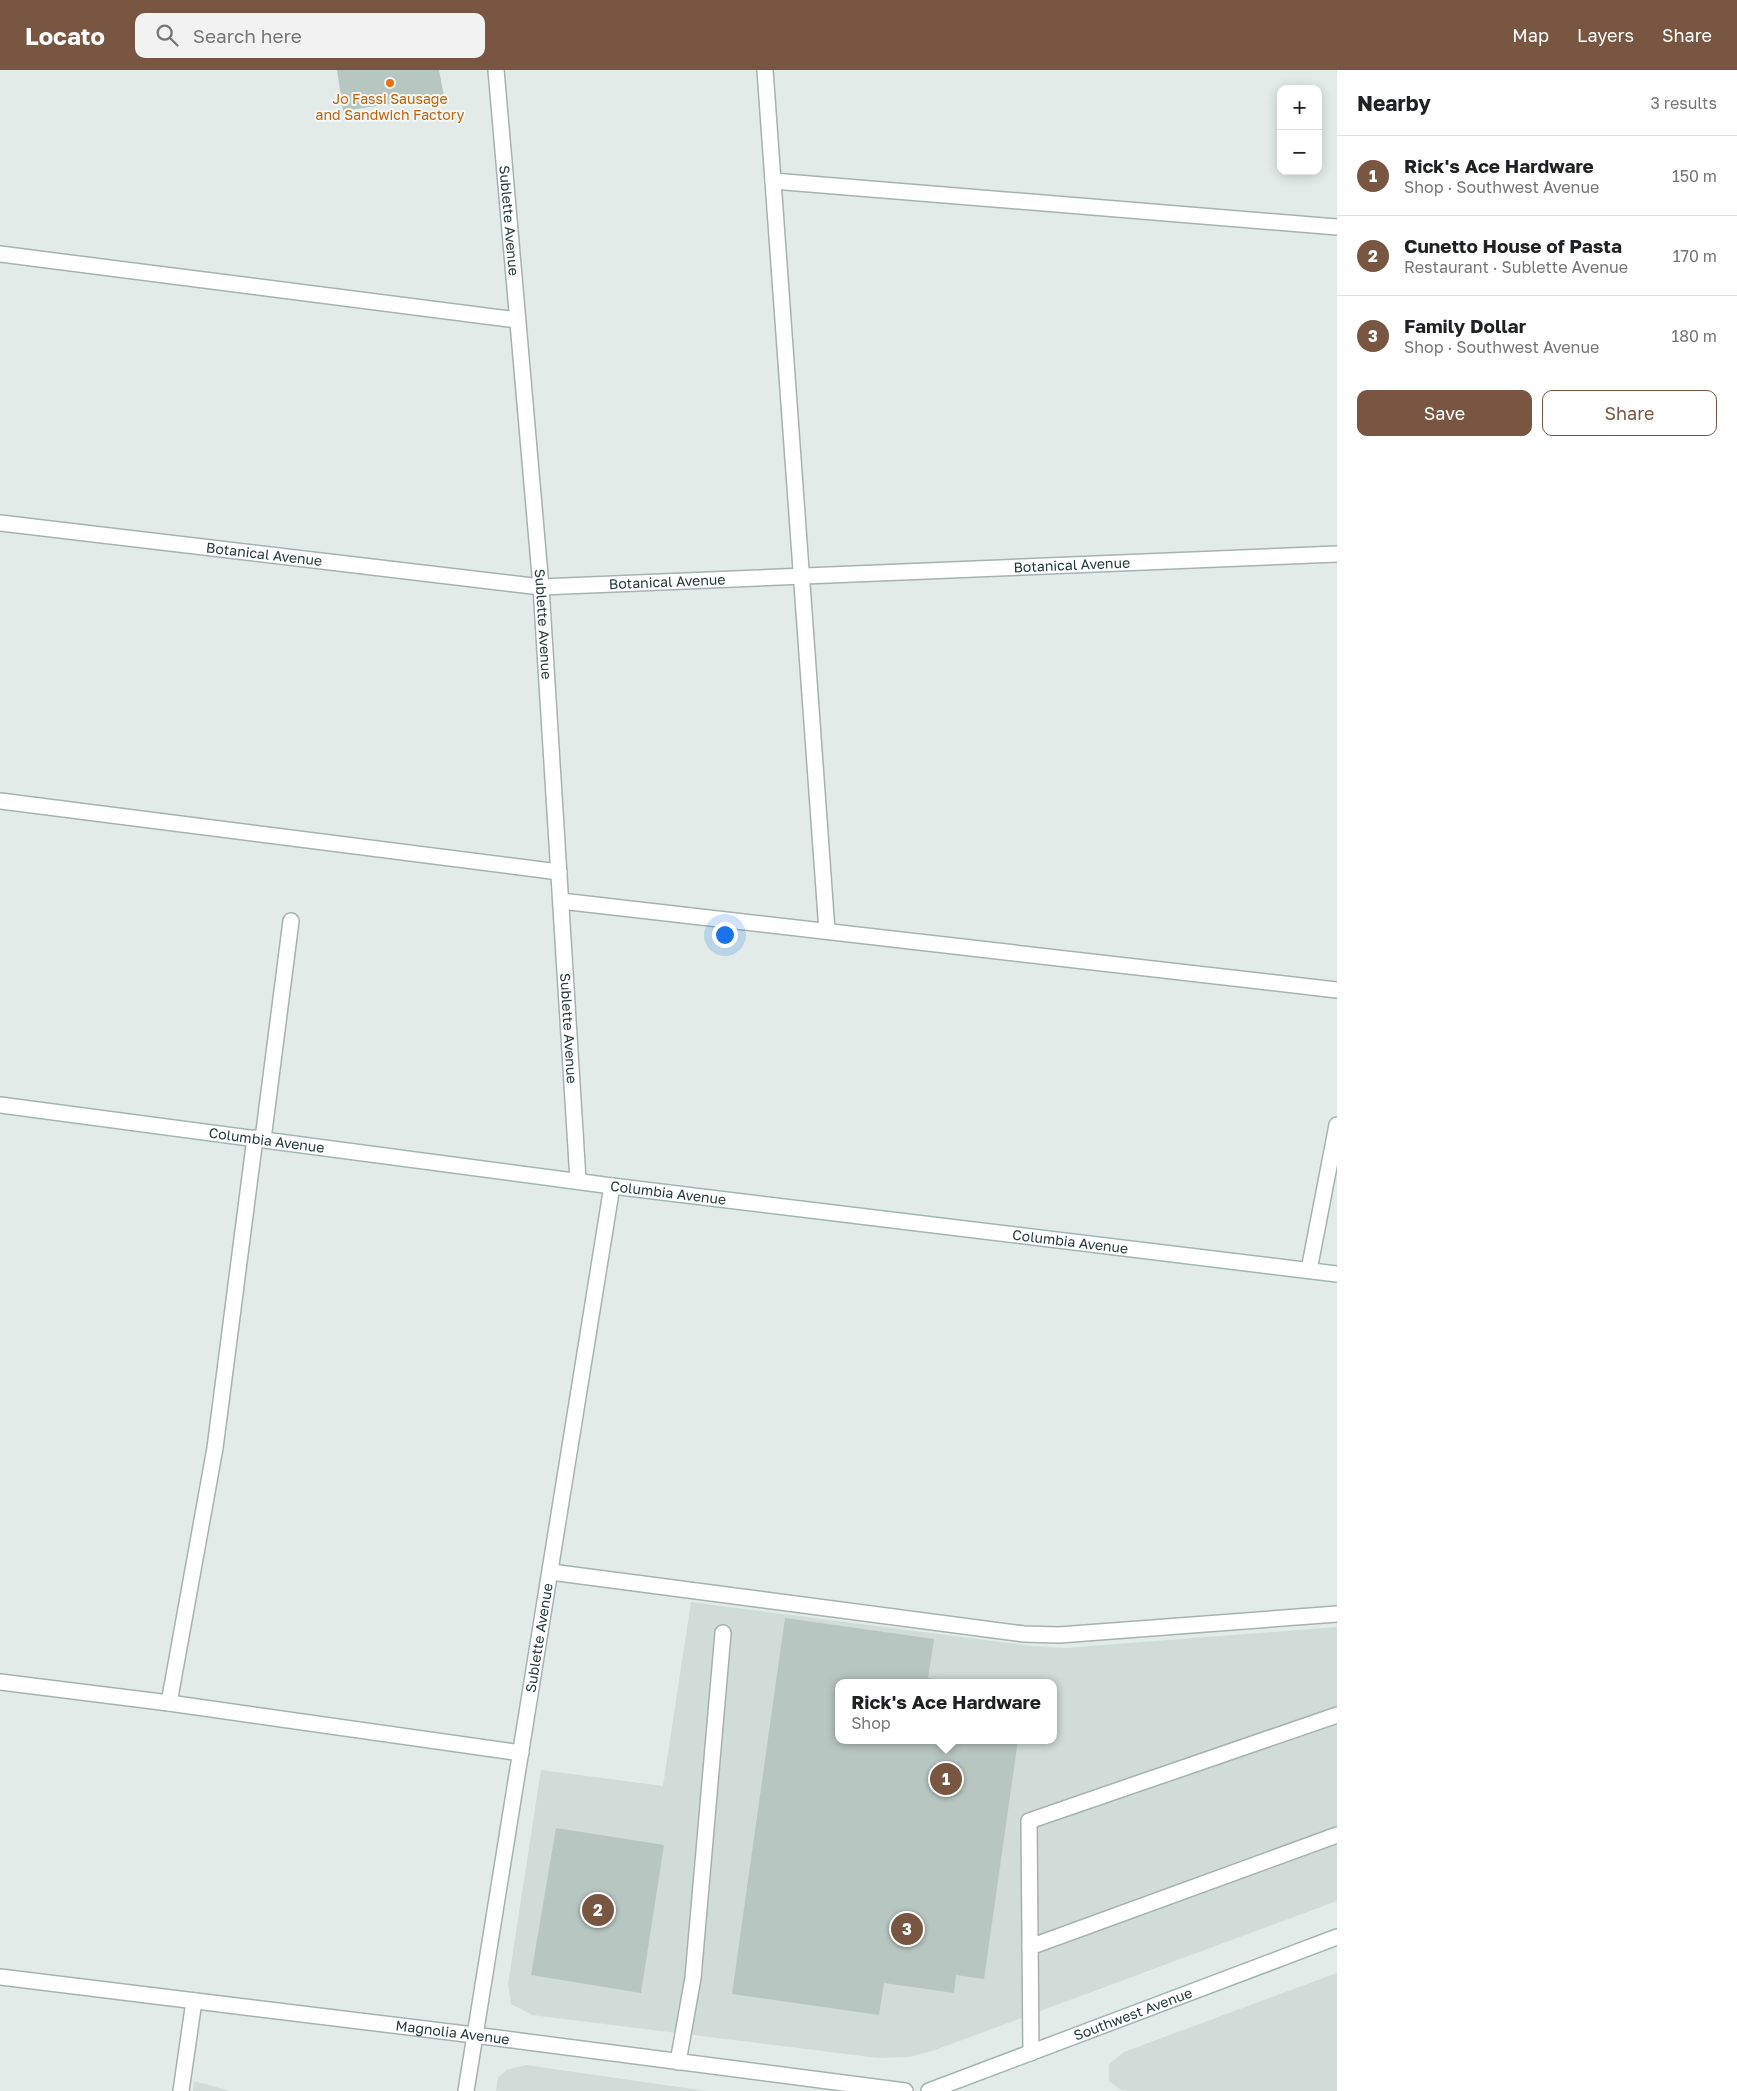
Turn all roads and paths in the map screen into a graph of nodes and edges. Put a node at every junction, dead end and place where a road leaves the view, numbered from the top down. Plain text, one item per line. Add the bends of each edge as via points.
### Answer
1 (496, 70) edge
2 (765, 70) edge
3 (773, 181) junction
4 (1337, 226) edge
5 (0, 254) edge
6 (517, 320) junction
7 (0, 523) edge
8 (1337, 554) edge
9 (802, 576) junction
10 (541, 587) junction
11 (0, 801) edge
12 (559, 872) junction
13 (561, 900) junction
14 (291, 921) dead end
15 (827, 931) junction
16 (1337, 990) edge
17 (0, 1105) edge
18 (1337, 1125) edge
19 (259, 1138) junction
20 (578, 1180) junction
21 (612, 1186) junction
22 (1309, 1270) junction
23 (1337, 1274) edge
24 (551, 1572) junction
25 (1337, 1614) edge
26 (723, 1633) dead end
27 (0, 1682) edge
28 (169, 1703) junction
29 (1337, 1715) edge
30 (521, 1753) junction
31 (1337, 1835) edge
32 (1337, 1937) edge
33 (1030, 1947) junction
34 (0, 1977) edge
35 (194, 2001) junction
36 (474, 2035) junction
37 (1031, 2053) junction
38 (678, 2062) junction
39 (181, 2091) edge
40 (466, 2091) edge
41 (905, 2091) edge
42 (929, 2091) edge

1 - 6 street, Sublette Avenue
2 - 3 street
3 - 4 street
3 - 9 street
5 - 6 street
6 - 10 street, Sublette Avenue
7 - 10 street, Botanical Avenue
8 - 9 street, Botanical Avenue
9 - 10 street, Botanical Avenue
9 - 15 street
10 - 12 street, Sublette Avenue
11 - 12 street
12 - 13 street, Sublette Avenue
13 - 15 street
13 - 20 street, Sublette Avenue
14 - 19 street
15 - 16 street
17 - 19 street, Columbia Avenue
18 - 22 street
19 - 20 street, Columbia Avenue
19 - 28 street via 215,1448
20 - 21 street, Columbia Avenue
21 - 22 street, Columbia Avenue
21 - 24 street, Sublette Avenue
22 - 23 street, Columbia Avenue
24 - 25 street via 1024,1634 1059,1635
24 - 30 street, Sublette Avenue
26 - 38 street via 693,1978
27 - 28 street
28 - 30 street
29 - 33 street via 1029,1821
30 - 36 street, Sublette Avenue
31 - 33 street
32 - 37 street, Southwest Avenue
33 - 37 street
34 - 35 street, Magnolia Avenue
35 - 36 street, Magnolia Avenue
35 - 39 street
36 - 38 street, Magnolia Avenue
36 - 40 street, Sublette Avenue
37 - 42 street, Southwest Avenue
38 - 41 street, Magnolia Avenue

